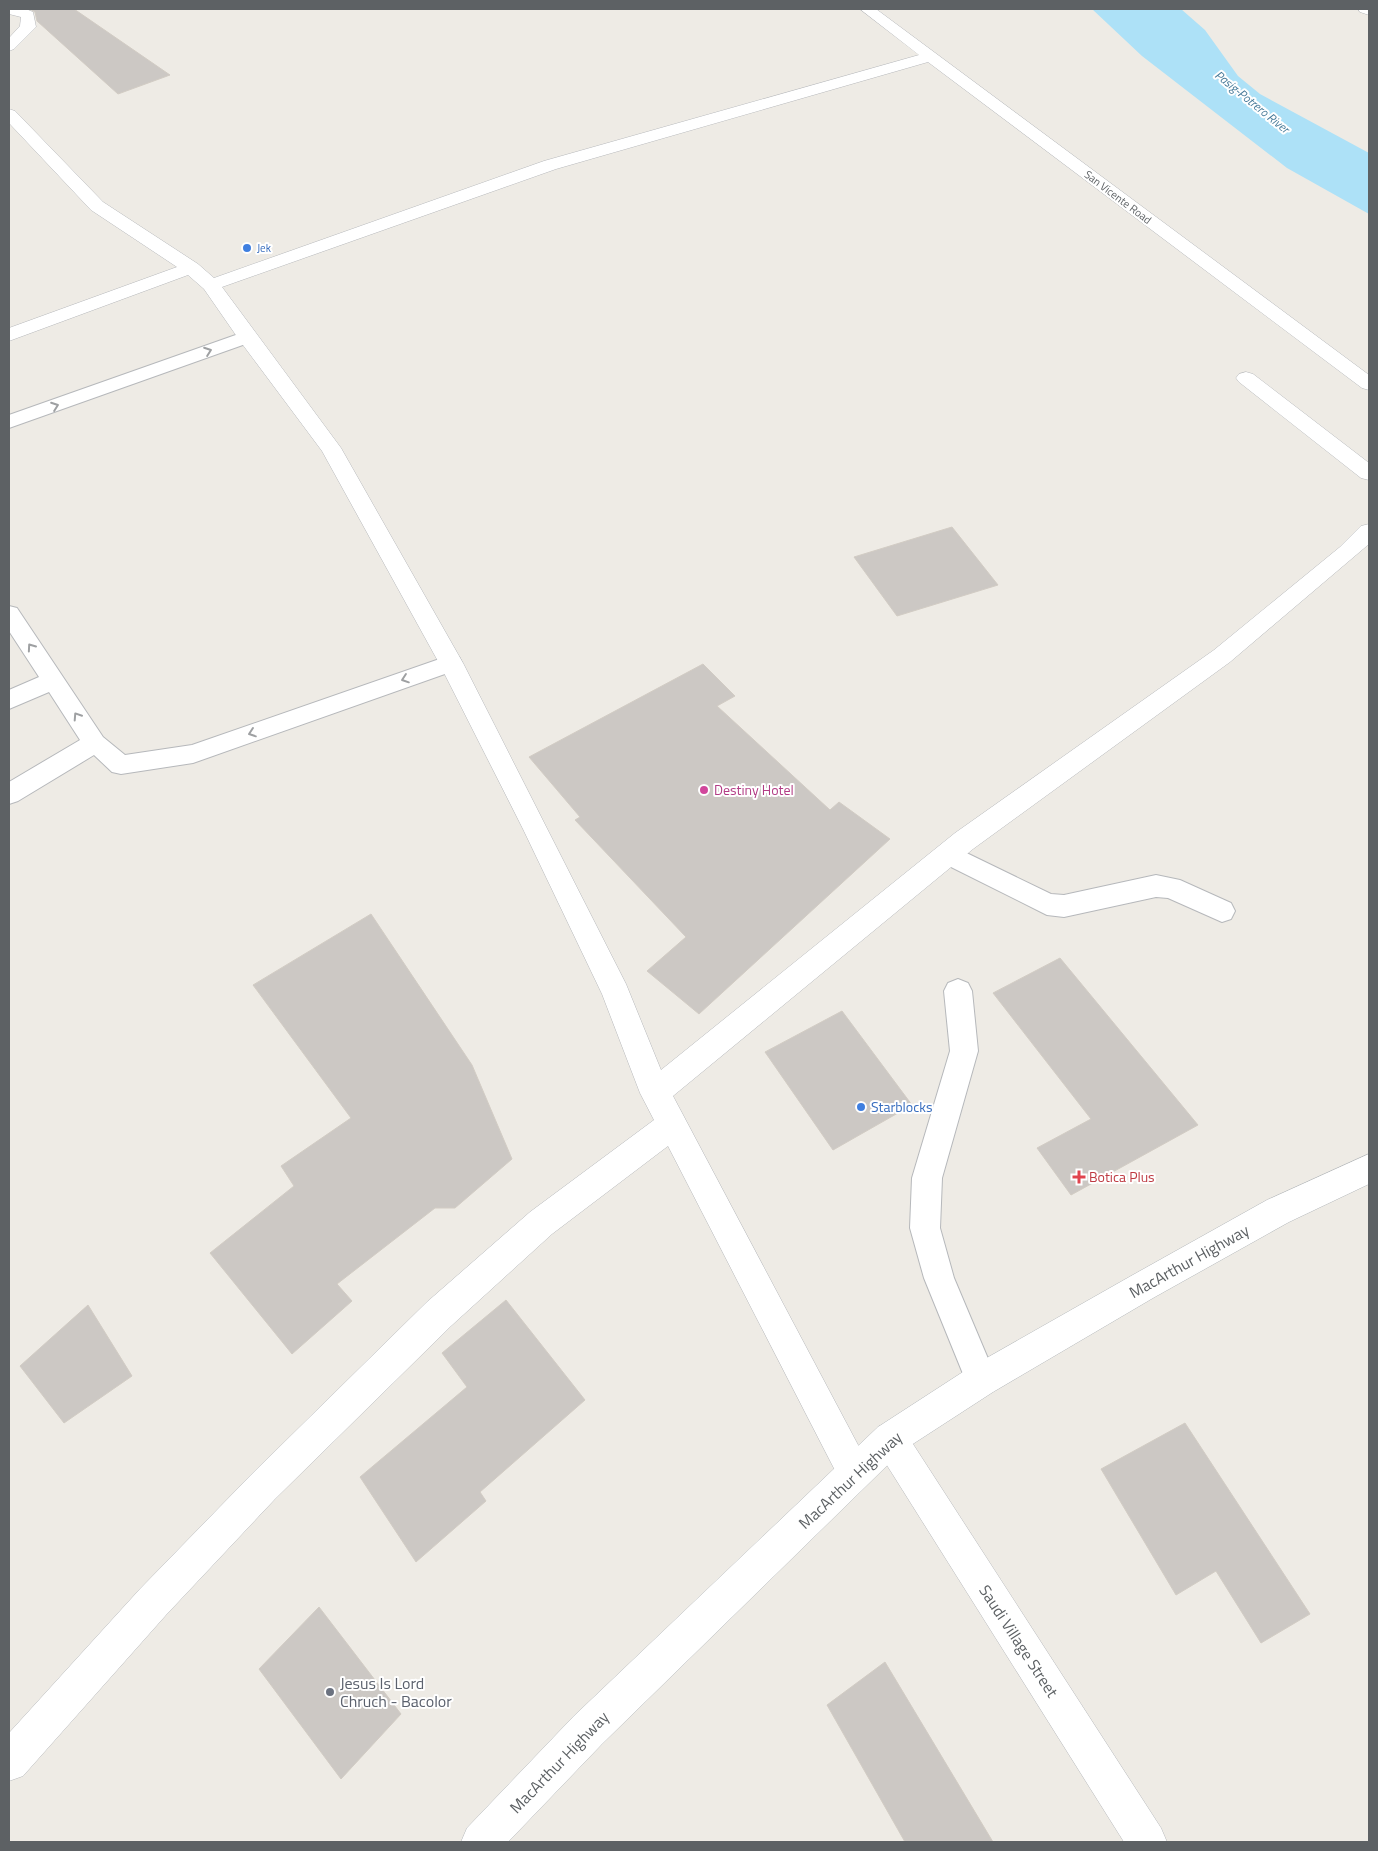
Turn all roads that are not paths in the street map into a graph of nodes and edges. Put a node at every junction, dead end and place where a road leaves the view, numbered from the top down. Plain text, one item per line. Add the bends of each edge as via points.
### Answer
1 (867, 9) edge
2 (1364, 9) edge
3 (9, 10) edge
4 (1369, 11) edge
5 (9, 46) edge
6 (929, 58) junction
7 (9, 114) edge
8 (191, 268) junction
9 (212, 285) junction
10 (9, 335) edge
11 (247, 337) junction
12 (1246, 378) dead end
13 (1369, 384) edge
14 (9, 422) edge
15 (1369, 473) edge
16 (1369, 531) edge
17 (9, 614) edge
18 (451, 663) junction
19 (54, 680) junction
20 (9, 700) edge
21 (96, 744) junction
22 (9, 794) edge
23 (948, 854) junction
24 (1222, 911) dead end
25 (958, 991) dead end
26 (655, 1093) junction
27 (673, 1124) junction
28 (1369, 1169) edge
29 (981, 1380) junction
30 (890, 1439) junction
31 (854, 1472) junction
32 (9, 1762) edge
33 (481, 1842) edge
34 (1147, 1842) edge

1 - 6 street, San Vicente Road
2 - 4 street
3 - 5 street via 28,15 28,27
6 - 9 street via 550,165
6 - 13 street, San Vicente Road
7 - 8 street via 97,206
8 - 9 street
8 - 10 street
9 - 11 street
14 -> 11 lane
11 - 18 street via 331,448
12 - 15 street
16 - 23 street via 1222,656
19 -> 17 lane
18 -> 21 lane via 193,754 121,765
18 - 26 street via 616,993
19 - 20 lane
21 -> 19 lane
21 - 22 lane
23 - 24 lane via 1047,904 1064,906 1156,886 1171,888
23 - 26 street
25 - 29 lane via 964,1051 927,1178 925,1228 939,1278
26 - 27 street
27 - 31 street
27 - 32 street via 540,1224 439,1314 153,1602
28 - 29 street, MacArthur Highway via 1278,1211
29 - 30 street, MacArthur Highway
30 - 31 street, MacArthur Highway
30 - 34 street, Saudi Village Street
31 - 33 street, MacArthur Highway via 736,1590 588,1730

